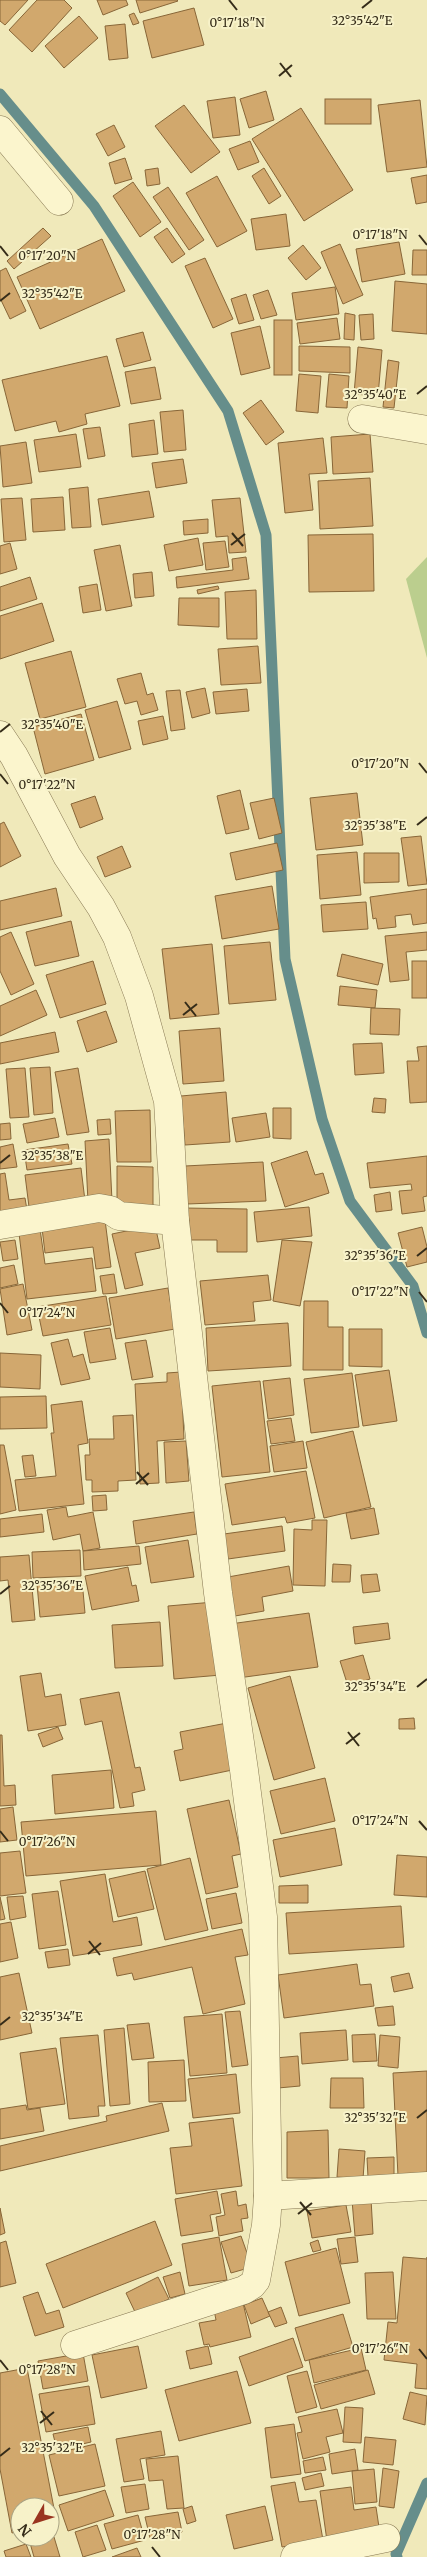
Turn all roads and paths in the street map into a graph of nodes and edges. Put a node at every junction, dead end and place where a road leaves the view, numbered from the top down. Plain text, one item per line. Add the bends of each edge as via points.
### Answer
1 (0, 130) edge
2 (59, 201) dead end
3 (362, 419) dead end
4 (427, 430) edge
5 (0, 735) edge
6 (175, 1221) junction
7 (0, 1225) edge
8 (427, 2186) edge
9 (268, 2196) junction
10 (75, 2345) dead end
11 (386, 2538) dead end
12 (295, 2557) edge

1 - 2 street
3 - 4 street
5 - 6 street via 67,856 117,937 139,996 168,1100
6 - 7 street via 119,1216 99,1208
6 - 9 street via 218,1594 263,1917
8 - 9 street
9 - 10 street via 256,2280 252,2285
11 - 12 street

